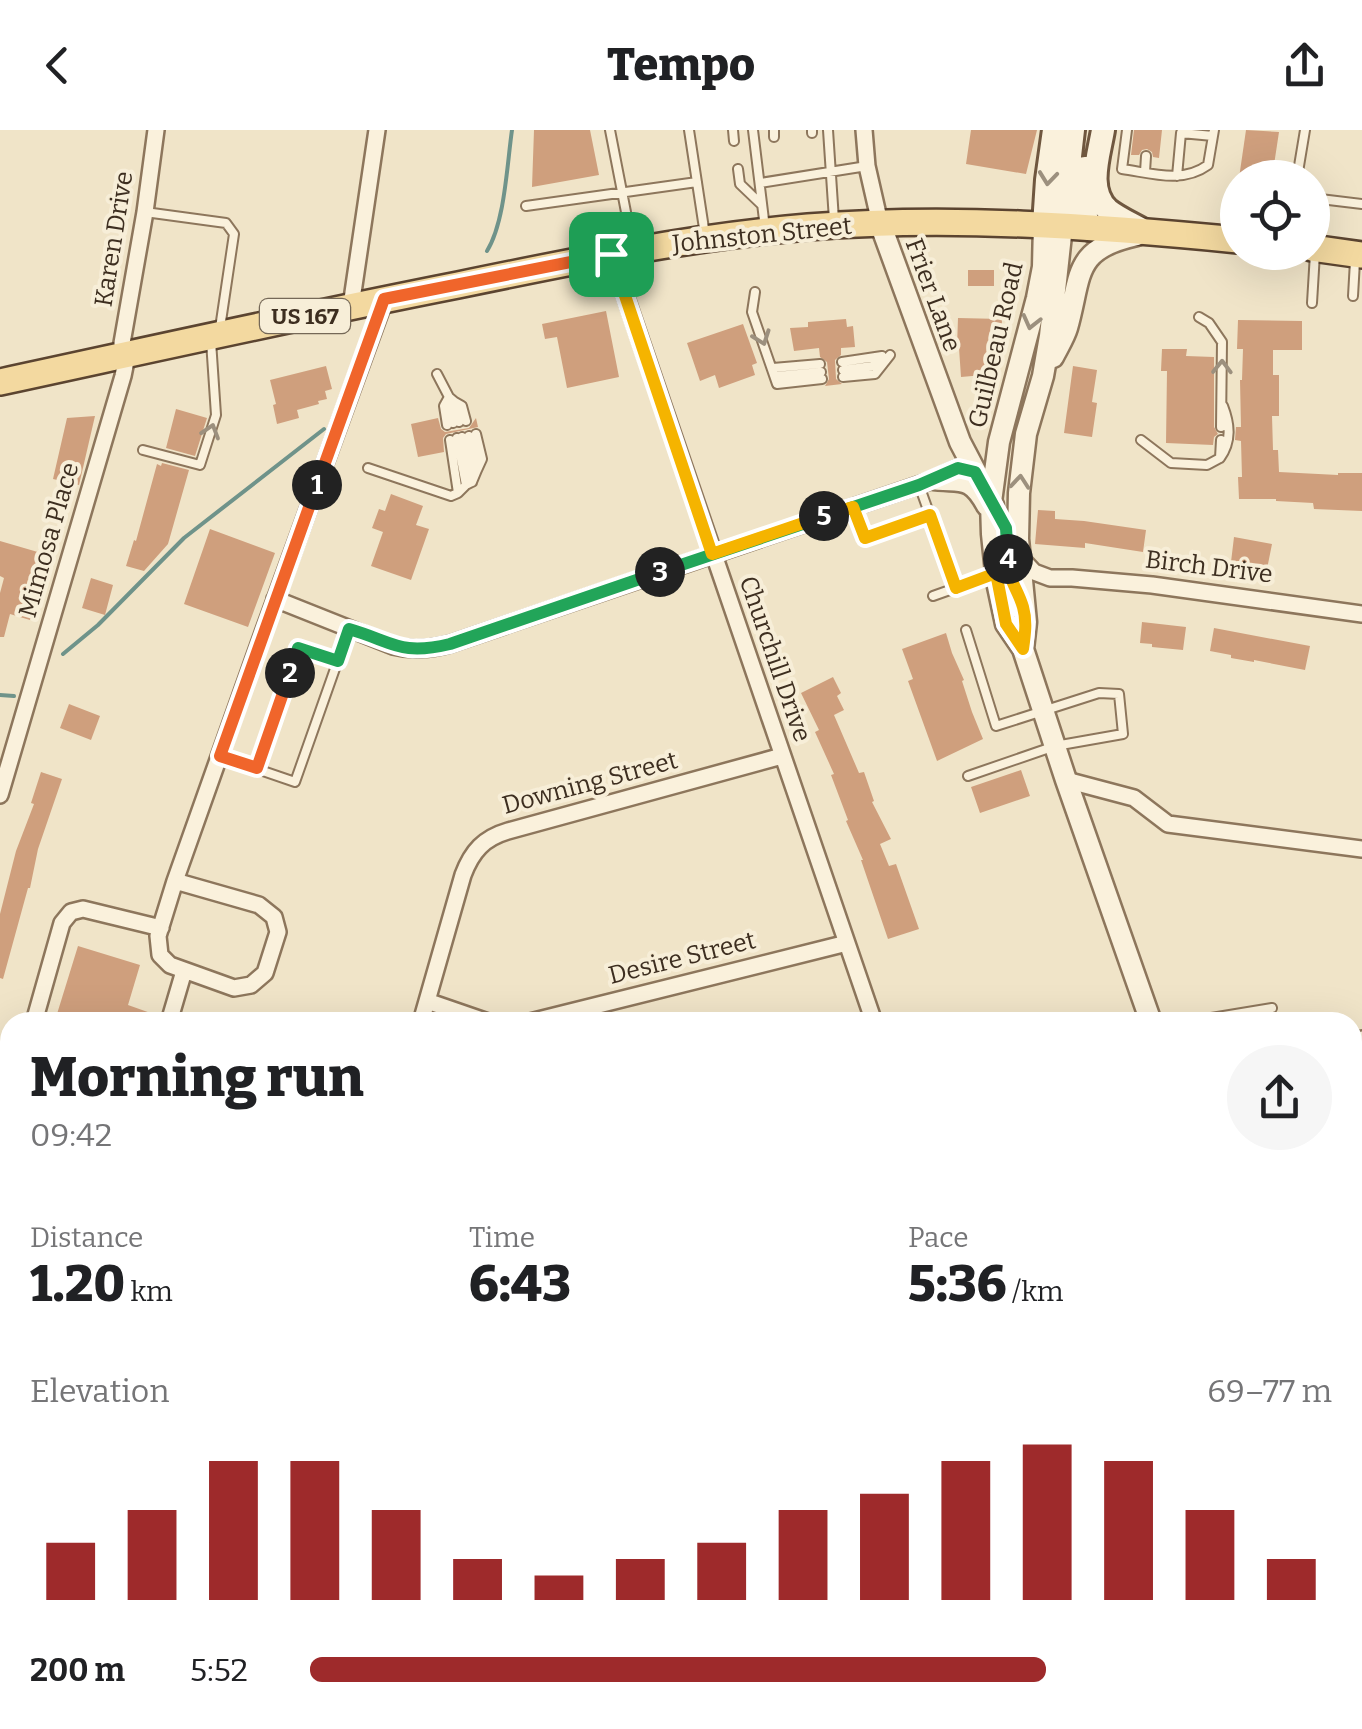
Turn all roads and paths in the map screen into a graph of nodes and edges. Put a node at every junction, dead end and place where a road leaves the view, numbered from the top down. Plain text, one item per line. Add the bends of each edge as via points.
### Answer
1 (156, 130) edge
2 (377, 130) edge
3 (610, 130) edge
4 (689, 130) edge
5 (733, 130) edge
6 (752, 130) edge
7 (828, 130) edge
8 (864, 130) edge
9 (1054, 130) edge
10 (1073, 130) edge
11 (1092, 130) edge
12 (1104, 130) edge
13 (1127, 130) edge
14 (1305, 130) edge
15 (1182, 131) edge
16 (1214, 133) edge
17 (734, 141) dead end
18 (1146, 156) dead end
19 (1300, 160) edge
20 (867, 166) junction
21 (779, 168) dead end
22 (738, 169) dead end
23 (832, 172) junction
24 (1145, 172) junction
25 (1177, 176) junction
26 (780, 180) junction
27 (697, 182) junction
28 (760, 183) junction
29 (622, 194) junction
30 (1330, 200) edge
31 (1362, 204) edge
32 (762, 205) junction
33 (526, 206) dead end
34 (145, 212) junction
35 (880, 223) junction
36 (834, 226) junction
37 (1053, 226) junction
38 (1090, 229) junction
39 (765, 232) junction
40 (1147, 233) junction
41 (1220, 239) edge
42 (706, 240) junction
43 (1330, 250) edge
44 (622, 252) junction
45 (1359, 254) edge
46 (1313, 270) edge
47 (755, 292) dead end
48 (1353, 296) dead end
49 (384, 299) junction
50 (1312, 303) dead end
51 (351, 306) junction
52 (1199, 317) dead end
53 (215, 335) junction
54 (124, 355) junction
55 (872, 366) junction
56 (775, 372) junction
57 (437, 374) dead end
58 (1043, 376) junction
59 (0, 382) edge
60 (455, 402) junction
61 (1221, 402) junction
62 (1221, 426) dead end
63 (463, 437) junction
64 (1141, 440) dead end
65 (1221, 440) dead end
66 (143, 450) dead end
67 (1220, 458) junction
68 (368, 468) dead end
69 (975, 472) junction
70 (925, 483) junction
71 (469, 484) junction
72 (458, 493) junction
73 (853, 507) junction
74 (991, 512) junction
75 (930, 515) junction
76 (712, 554) junction
77 (1019, 556) junction
78 (996, 573) junction
79 (1050, 578) junction
80 (956, 588) junction
81 (933, 596) dead end
82 (275, 598) junction
83 (1022, 606) junction
84 (1362, 614) edge
85 (349, 629) junction
86 (966, 630) dead end
87 (1023, 649) junction
88 (338, 661) junction
89 (1044, 712) junction
90 (1054, 746) junction
91 (220, 756) junction
92 (782, 756) junction
93 (257, 768) junction
94 (968, 776) dead end
95 (1066, 780) junction
96 (0, 795) edge
97 (1362, 849) edge
98 (175, 881) junction
99 (161, 928) junction
100 (847, 943) junction
101 (184, 971) junction
102 (427, 1001) junction
103 (1272, 1008) dead end
104 (37, 1012) edge
105 (172, 1012) edge
106 (423, 1012) edge
107 (459, 1012) edge
108 (570, 1012) edge
109 (871, 1012) edge
110 (1147, 1012) edge
111 (1247, 1012) edge

1 - 34 street, Karen Drive
2 - 51 street
3 - 29 lane
4 - 27 lane
5 - 17 lane
6 - 28 lane
7 - 23 lane
8 - 20 street
9 -> 37 main road via 1047,180
10 - 37 main road
11 - 38 main road via 1082,201
12 - 40 main road via 1094,183 1098,199
13 - 24 lane via 1122,168
14 - 19 lane
15 - 16 lane
15 - 25 lane
16 - 25 lane via 1208,165
18 - 24 lane
20 - 23 lane
20 - 35 street
21 - 26 lane
22 - 32 lane via 740,184
23 - 26 lane via 816,169
23 - 36 lane
24 - 25 lane
26 - 28 lane
27 - 29 lane
27 - 42 lane
28 - 32 lane
29 - 33 lane
29 - 44 lane
30 - 31 lane
32 - 39 lane
34 - 53 lane via 226,222 234,234
34 - 54 street, Karen Drive
35 - 36 main road, Johnston Street / US 167
35 - 37 main road, Johnston Street / US 167
35 - 69 street, Frier Lane
36 - 39 main road, Johnston Street / US 167
37 - 38 main road, Johnston Street / US 167
37 - 58 street, Guilbeau Road
37 -> 74 street, Guilbeau Road via 998,442
38 - 40 main road, Johnston Street / US 167
39 - 42 main road, Johnston Street / US 167
40 - 41 main road, Johnston Street / US 167
40 - 58 street via 1118,239 1084,262 1066,331
42 - 44 main road, Johnston Street / US 167
43 - 45 main road
44 - 49 main road, Johnston Street / US 167
44 - 76 street, Churchill Drive
45 - 48 lane
46 - 50 lane
47 -> 56 lane via 752,312
49 - 51 main road, Johnston Street / US 167
49 - 82 street
51 - 53 main road, Johnston Street / US 167
61 -> 52 lane via 1222,342
53 - 54 main road, Johnston Street / US 167
66 -> 53 lane via 200,465 216,414
54 - 59 main road, Johnston Street / US 167
54 - 96 street, Mimosa Place
55 - 55 lane via 890,355
55 - 55 lane via 842,370
56 - 56 lane via 821,372 777,384
57 - 60 lane
77 -> 58 street, Guilbeau Road via 1022,461
60 - 60 lane via 471,412 460,422
61 - 62 lane
61 - 67 lane via 1229,422
63 - 71 lane
63 - 71 lane via 477,470
63 - 72 lane
64 - 67 lane via 1171,463
65 - 67 lane
68 - 72 lane
69 - 70 street via 958,468
69 - 74 street, Frier Lane
70 - 73 street
70 - 74 street via 956,481
70 - 75 lane
71 - 72 lane
73 - 75 lane via 865,538
73 - 76 street
74 - 78 street, Guilbeau Road
74 - 83 street, Frier Lane via 1006,528 1009,576
75 - 80 lane
76 - 85 street via 428,649 393,646
76 - 92 street, Churchill Drive
77 - 79 street
77 - 83 street, Guilbeau Road
78 - 80 lane
78 - 87 street, Guilbeau Road via 1006,624
79 - 83 street
79 - 84 street, Birch Drive via 1152,584
80 - 81 lane
82 - 85 street
82 - 91 street
83 - 87 street, Guilbeau Road
85 - 88 lane
86 - 89 lane via 996,726
87 - 89 street, Guilbeau Road
88 - 93 lane via 298,648
88 - 93 lane via 296,782
89 - 90 street, Guilbeau Road
89 - 90 lane via 1099,693 1119,694 1122,734
90 - 94 lane
90 - 95 street, Guilbeau Road
91 - 93 lane
91 - 98 street
92 - 100 street, Churchill Drive
92 - 102 street, Downing Street via 487,839 463,875
95 - 97 street via 1134,798 1168,824
95 - 110 street, Guilbeau Road
98 - 99 street
98 - 101 street via 260,905 278,932 265,973 251,985 234,988
99 - 101 street via 160,954
99 - 104 street via 84,908 71,912
100 - 108 street, Desire Street
100 - 109 street, Churchill Drive
101 - 105 street
102 - 106 street, Downing Street
102 - 107 street
103 - 111 lane

